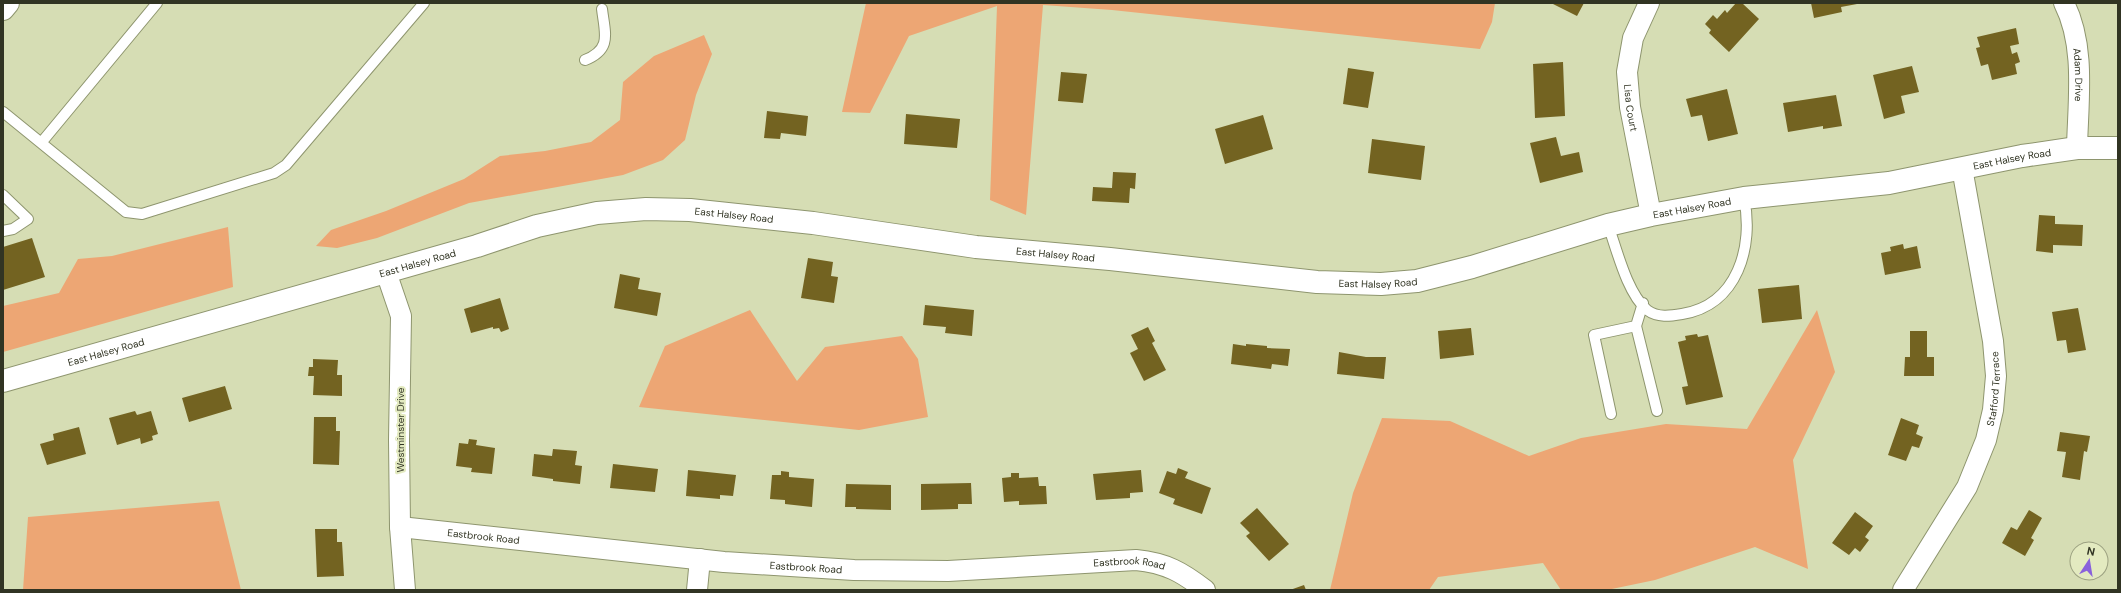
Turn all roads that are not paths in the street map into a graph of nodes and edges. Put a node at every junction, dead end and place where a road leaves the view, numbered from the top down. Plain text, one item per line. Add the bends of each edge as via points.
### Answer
1 (8, 3) edge
2 (157, 3) edge
3 (424, 3) edge
4 (1649, 3) edge
5 (2064, 3) edge
6 (3, 9) edge
7 (602, 9) dead end
8 (585, 60) dead end
9 (3, 112) edge
10 (41, 143) junction
11 (2077, 148) junction
12 (2118, 148) edge
13 (1962, 168) junction
14 (3, 195) edge
15 (1744, 198) junction
16 (1651, 215) junction
17 (1608, 225) junction
18 (3, 231) edge
19 (386, 272) junction
20 (1642, 304) junction
21 (1636, 326) junction
22 (3, 381) edge
23 (1657, 411) dead end
24 (1611, 414) dead end
25 (400, 527) junction
26 (700, 559) junction
27 (405, 590) edge
28 (696, 590) edge
29 (1205, 590) edge
30 (1903, 590) edge

1 - 6 street
2 - 10 lane
3 - 10 lane via 286,165 274,173 142,214 126,212
4 - 16 street, Lisa Court via 1633,38 1627,72 1630,107
5 - 11 street, Adam Drive via 2070,14 2079,61
7 - 8 lane via 604,46 598,55
9 - 10 lane
11 - 12 street, East Halsey Road
11 - 13 street, East Halsey Road
13 - 15 street, East Halsey Road via 1889,184
13 - 30 street, Stafford Terrace via 1993,341 1996,376 1993,410 1986,440 1967,487
14 - 18 lane via 28,219 13,229
15 - 16 street, East Halsey Road
15 - 20 lane via 1748,217 1747,242 1741,264 1730,285 1715,300 1692,312 1665,317 1648,310
16 - 17 street, East Halsey Road
17 - 19 street, East Halsey Road via 1472,267 1417,281 1381,284 1317,282 976,247 724,213 646,209 597,213 537,226
17 - 20 lane via 1635,295
19 - 22 street, East Halsey Road
19 - 25 street, Westminster Drive via 401,316
20 - 21 lane
21 - 23 lane
21 - 24 lane via 1594,335
25 - 26 street, Eastbrook Road
25 - 27 street, Westminster Drive
26 - 28 street
26 - 29 street, Eastbrook Road via 854,570 948,571 1136,560 1166,565 1187,576

